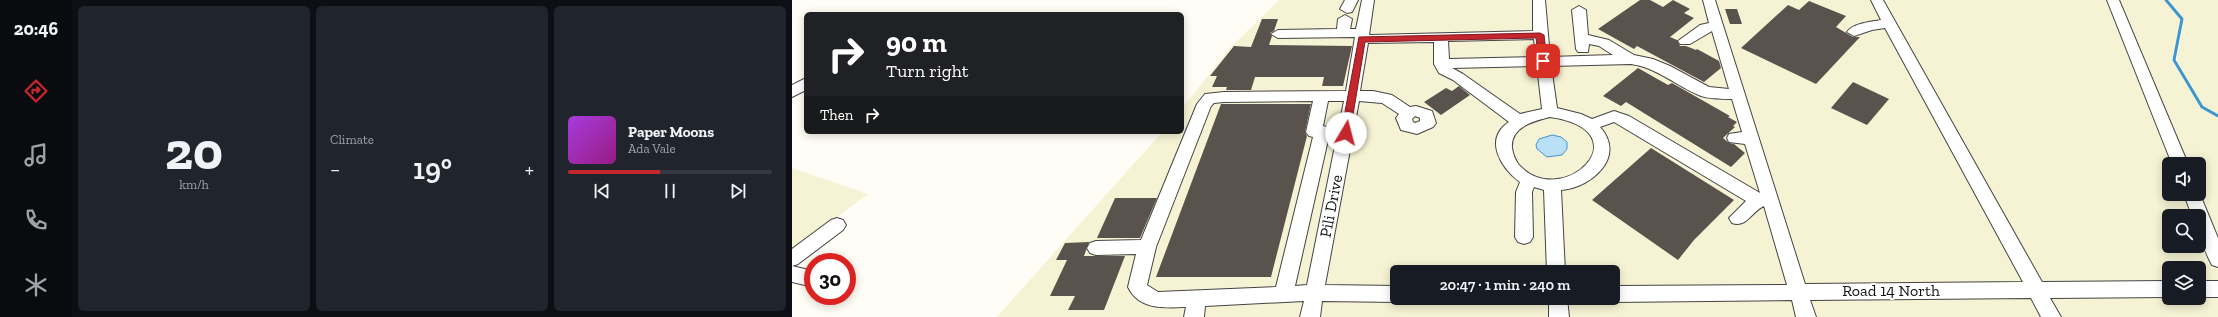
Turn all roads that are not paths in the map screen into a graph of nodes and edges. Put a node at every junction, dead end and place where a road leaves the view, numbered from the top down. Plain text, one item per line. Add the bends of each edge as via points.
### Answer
1 (1368, 0) edge
2 (1539, 0) edge
3 (1710, 0) edge
4 (1877, 0) edge
5 (2114, 0) edge
6 (1348, 10) edge
7 (1579, 10) dead end
8 (1890, 23) junction
9 (1718, 26) junction
10 (1854, 32) dead end
11 (1278, 34) dead end
12 (1342, 34) junction
13 (1540, 35) junction
14 (1362, 36) junction
15 (1441, 38) junction
16 (1583, 38) junction
17 (1686, 41) dead end
18 (1631, 59) junction
19 (1543, 61) junction
20 (1584, 61) junction
21 (1441, 64) junction
22 (804, 84) edge
23 (792, 92) edge
24 (1351, 95) junction
25 (1738, 95) junction
26 (1322, 96) junction
27 (1550, 112) junction
28 (1408, 113) dead end
29 (1519, 121) junction
30 (1590, 125) junction
31 (1322, 132) junction
32 (1346, 133) junction
33 (2177, 157) edge
34 (1529, 180) junction
35 (1552, 185) junction
36 (1763, 200) junction
37 (2195, 201) edge
38 (1738, 218) dead end
39 (837, 225) dead end
40 (1524, 237) dead end
41 (1147, 247) junction
42 (1096, 248) dead end
43 (792, 259) edge
44 (2218, 260) edge
45 (1556, 265) edge
46 (792, 274) edge
47 (804, 277) edge
48 (2162, 289) edge
49 (2206, 289) edge
50 (2218, 289) edge
51 (2036, 290) junction
52 (1798, 291) junction
53 (1314, 293) junction
54 (1284, 294) junction
55 (1390, 294) edge
56 (1620, 294) edge
57 (1558, 305) edge
58 (1195, 308) edge
59 (1310, 317) edge
60 (1559, 317) edge
61 (1806, 317) edge
62 (2051, 317) edge

1 - 14 street, Pili Drive
2 - 13 street
3 - 9 street
4 - 8 street
5 - 33 street
6 - 12 street
7 - 16 street
8 - 10 street via 1869,26
8 - 51 street
9 - 17 street via 1705,28
9 - 25 street
11 - 12 street
12 - 14 street
13 - 15 street
13 - 19 street
14 - 15 street
14 - 24 street, Pili Drive
15 - 21 street
16 - 18 street via 1604,43
16 - 20 street
18 - 20 street
18 - 25 street via 1665,69 1706,92
19 - 20 street
19 - 21 street
19 - 27 street
21 - 29 street via 1444,70
22 - 23 street
24 - 26 street
24 - 28 street via 1387,99
24 - 32 street, Pili Drive
25 - 36 street via 1743,138
26 - 31 street via 1314,132
26 - 41 street via 1210,98 1204,104
27 - 29 street via 1538,113
27 - 30 street via 1578,118
29 - 34 street via 1509,129 1503,140 1502,151 1516,172
30 - 35 street via 1598,135 1602,147 1601,158 1595,169 1583,178
30 - 36 street via 1614,116 1624,120
31 - 32 street
31 - 54 street
32 - 53 street, Pili Drive
34 - 35 street
34 - 40 street via 1524,192
35 - 45 street
36 - 38 street
36 - 52 street
37 - 44 street
39 - 43 street
41 - 42 street
41 - 58 street via 1137,287 1143,294 1156,300
46 - 47 street
48 - 51 street, Road 14 North
49 - 50 street
51 - 52 street, Road 14 North
51 - 62 street
52 - 56 street, Road 14 North
52 - 61 street
53 - 54 street
53 - 55 street
53 - 59 street, Pili Drive
54 - 58 street
57 - 60 street

